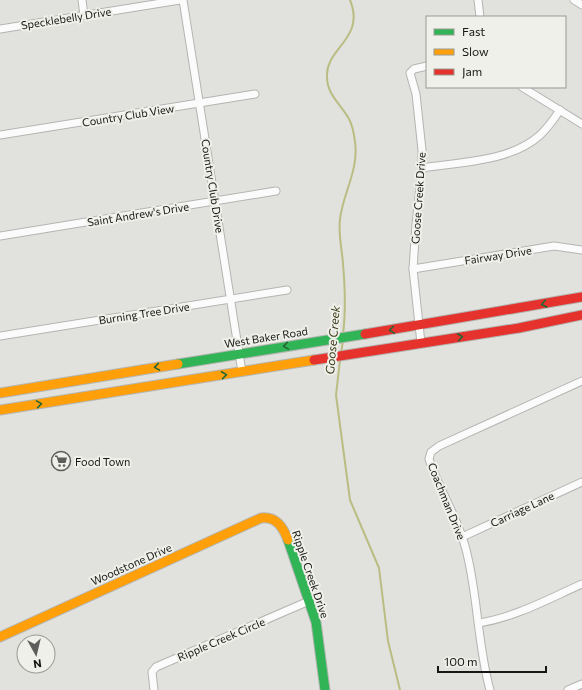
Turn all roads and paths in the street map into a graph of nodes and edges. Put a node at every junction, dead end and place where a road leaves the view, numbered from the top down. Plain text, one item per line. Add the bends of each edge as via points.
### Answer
1 (82, 0) edge
2 (182, 0) edge
3 (478, 0) edge
4 (574, 0) edge
5 (582, 5) edge
6 (84, 15) junction
7 (480, 16) edge
8 (0, 29) edge
9 (426, 66) edge
10 (524, 88) edge
11 (255, 94) dead end
12 (199, 103) junction
13 (560, 110) junction
14 (582, 124) edge
15 (0, 135) edge
16 (422, 168) junction
17 (276, 191) dead end
18 (215, 201) junction
19 (0, 236) edge
20 (582, 250) edge
21 (413, 269) junction
22 (287, 290) dead end
23 (582, 297) edge
24 (231, 299) junction
25 (582, 316) edge
26 (419, 325) junction
27 (0, 336) edge
28 (422, 343) junction
29 (240, 354) junction
30 (242, 372) junction
31 (582, 381) edge
32 (2, 393) edge
33 (4, 409) edge
34 (582, 482) edge
35 (272, 517) joint
36 (462, 537) junction
37 (582, 584) edge
38 (309, 601) junction
39 (479, 623) junction
40 (0, 637) edge
41 (582, 684) edge
42 (154, 690) edge
43 (325, 690) edge
44 (490, 690) edge
45 (568, 690) edge

1 - 6 street
2 - 6 street, Specklebelly Drive
2 - 12 street, Country Club Drive
3 - 7 street
4 - 5 street
6 - 8 street, Specklebelly Drive
9 - 16 street, Goose Creek Drive via 414,69 410,73 420,124
10 - 13 street
11 - 12 street, Country Club View
12 - 15 street, Country Club View
12 - 18 street, Country Club Drive
13 - 14 street
13 - 16 street via 546,129 529,144 518,149
16 - 21 street, Goose Creek Drive
17 - 18 street, Saint Andrew's Drive
18 - 19 street, Saint Andrew's Drive
18 - 24 street, Country Club Drive
20 - 21 street, Fairway Drive via 554,246
21 - 26 street, Goose Creek Drive
22 - 24 street, Burning Tree Drive
23 -> 26 main road, West Baker Road
24 - 27 street, Burning Tree Drive
24 - 29 street, Country Club Drive
28 -> 25 main road
26 - 28 street, Goose Creek Drive
26 -> 29 main road, West Baker Road
28 - 30 main road
29 - 30 street, Country Club Drive
29 -> 32 main road, West Baker Road
33 -> 30 main road
31 - 36 street, Coachman Drive via 439,446 431,452 431,466
32 - 33 main road
34 - 36 street, Carriage Lane
35 - 38 main road, Ripple Creek Drive via 279,522 285,532
35 - 40 main road, Woodstone Drive via 260,518
36 - 39 street, Coachman Drive via 468,557
37 - 39 street via 519,613
38 - 42 street, Ripple Creek Circle via 156,667 152,672
38 - 43 main road, Ripple Creek Drive via 316,622
39 - 44 street, Coachman Drive via 483,667
41 - 45 street

